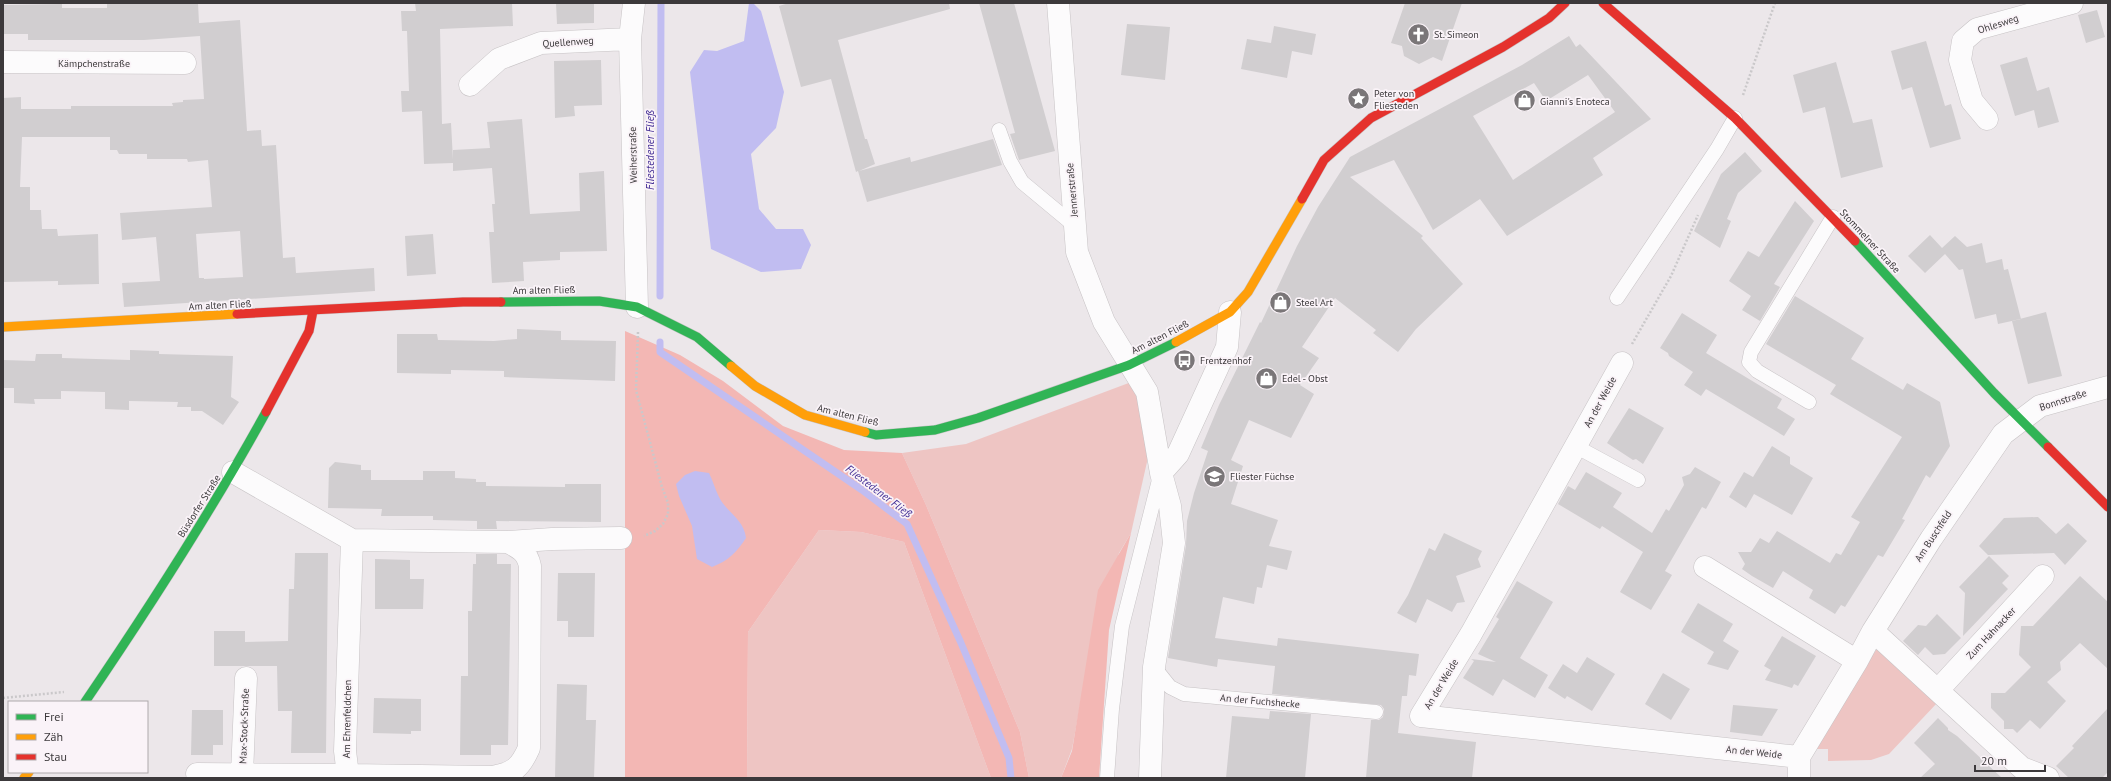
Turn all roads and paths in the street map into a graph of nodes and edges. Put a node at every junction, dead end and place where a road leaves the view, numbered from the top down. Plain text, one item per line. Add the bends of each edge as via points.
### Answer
1 (634, 3) edge
2 (1058, 3) edge
3 (1565, 3) edge
4 (1603, 3) edge
5 (1775, 3) edge
6 (2072, 3) edge
7 (630, 39) junction
8 (3, 62) edge
9 (185, 63) dead end
10 (470, 85) dead end
11 (1735, 118) junction
12 (1987, 119) dead end
13 (999, 130) dead end
14 (1699, 212) dead end
15 (1834, 217) junction
16 (1075, 226) junction
17 (1616, 298) dead end
18 (637, 307) junction
19 (313, 311) junction
20 (1230, 312) junction
21 (3, 327) edge
22 (1622, 363) joint
23 (1129, 365) junction
24 (2108, 387) edge
25 (1809, 402) dead end
26 (2022, 420) junction
27 (1575, 446) junction
28 (233, 472) junction
29 (1161, 474) junction
30 (1638, 480) dead end
31 (2108, 507) edge
32 (621, 538) joint
33 (352, 540) junction
34 (508, 542) junction
35 (1705, 567) dead end
36 (2043, 576) dead end
37 (1873, 631) junction
38 (1857, 661) junction
39 (1154, 667) junction
40 (246, 678) dead end
41 (94, 690) junction
42 (1938, 690) junction
43 (3, 698) edge
44 (86, 701) edge
45 (1376, 712) dead end
46 (1798, 757) junction
47 (197, 774) dead end
48 (242, 774) junction
49 (348, 775) junction
50 (1107, 778) edge
51 (1150, 778) edge
52 (1799, 778) edge
53 (2048, 778) edge

1 - 7 street, Weiherstraße
2 - 16 street, Jennerstraße
3 - 20 main road, Am alten Fließ via 1549,18 1503,47 1371,118 1324,160 1248,292
4 - 11 main road, Stommelner Straße
5 - 11 path
6 - 12 street, Ohlesweg via 1977,29 1963,41 1960,60 1972,101
7 - 10 street, Quellenweg via 542,43 499,59
7 - 18 street, Weiherstraße
8 - 9 street, Kämpchenstraße
11 - 15 main road, Stommelner Straße
11 - 17 lane via 1717,150
13 - 16 lane via 1010,161 1022,182
14 - 22 path via 1671,276
15 - 25 lane via 1751,352 1749,362 1757,371
15 - 26 main road, Stommelner Straße via 1994,393
16 - 23 street, Jennerstraße via 1077,252 1104,322
18 - 19 main road, Am alten Fließ via 577,300 463,302
18 - 23 main road, Am alten Fließ via 697,337 755,386 805,415 876,435 934,430 978,418
18 - 32 path via 636,390 668,503 668,514 663,524 654,531 644,536
19 - 21 main road, Am alten Fließ
19 - 28 main road, Büsdorfer Straße via 309,331
20 - 23 main road, Am alten Fließ via 1170,346
20 - 29 street via 1227,347 1178,454
22 - 27 street, An der Weide
23 - 29 street via 1148,392
24 - 26 street, Bonnstraße via 2040,406
26 - 31 main road, Stommelner Straße
26 - 37 street, Am Buschfeld via 2003,434 1992,448
27 - 30 lane
27 - 46 street, An der Weide via 1471,634 1421,716
28 - 33 street
28 - 41 main road, Büsdorfer Straße via 145,614
29 - 39 street via 1170,506 1174,543
29 - 50 lane via 1122,626
32 - 34 street
33 - 34 street
33 - 49 street, Am Ehrenfeldchen via 345,751
34 - 49 street via 523,549 530,566 529,748 522,764 508,774 492,776
35 - 38 street
36 - 42 street, Zum Hahnacker
37 - 38 street, Am Buschfeld
37 - 42 street
38 - 46 street, Am Buschfeld
39 - 45 lane, An der Fuchshecke via 1170,687 1184,694
39 - 51 street
40 - 48 street, Max-Stock-Straße
41 - 43 path
41 - 44 main road, Büsdorfer Straße
42 - 53 street via 2022,768
46 - 52 street
47 - 48 street, Max-Stock-Straße
48 - 49 street, Max-Stock-Straße

